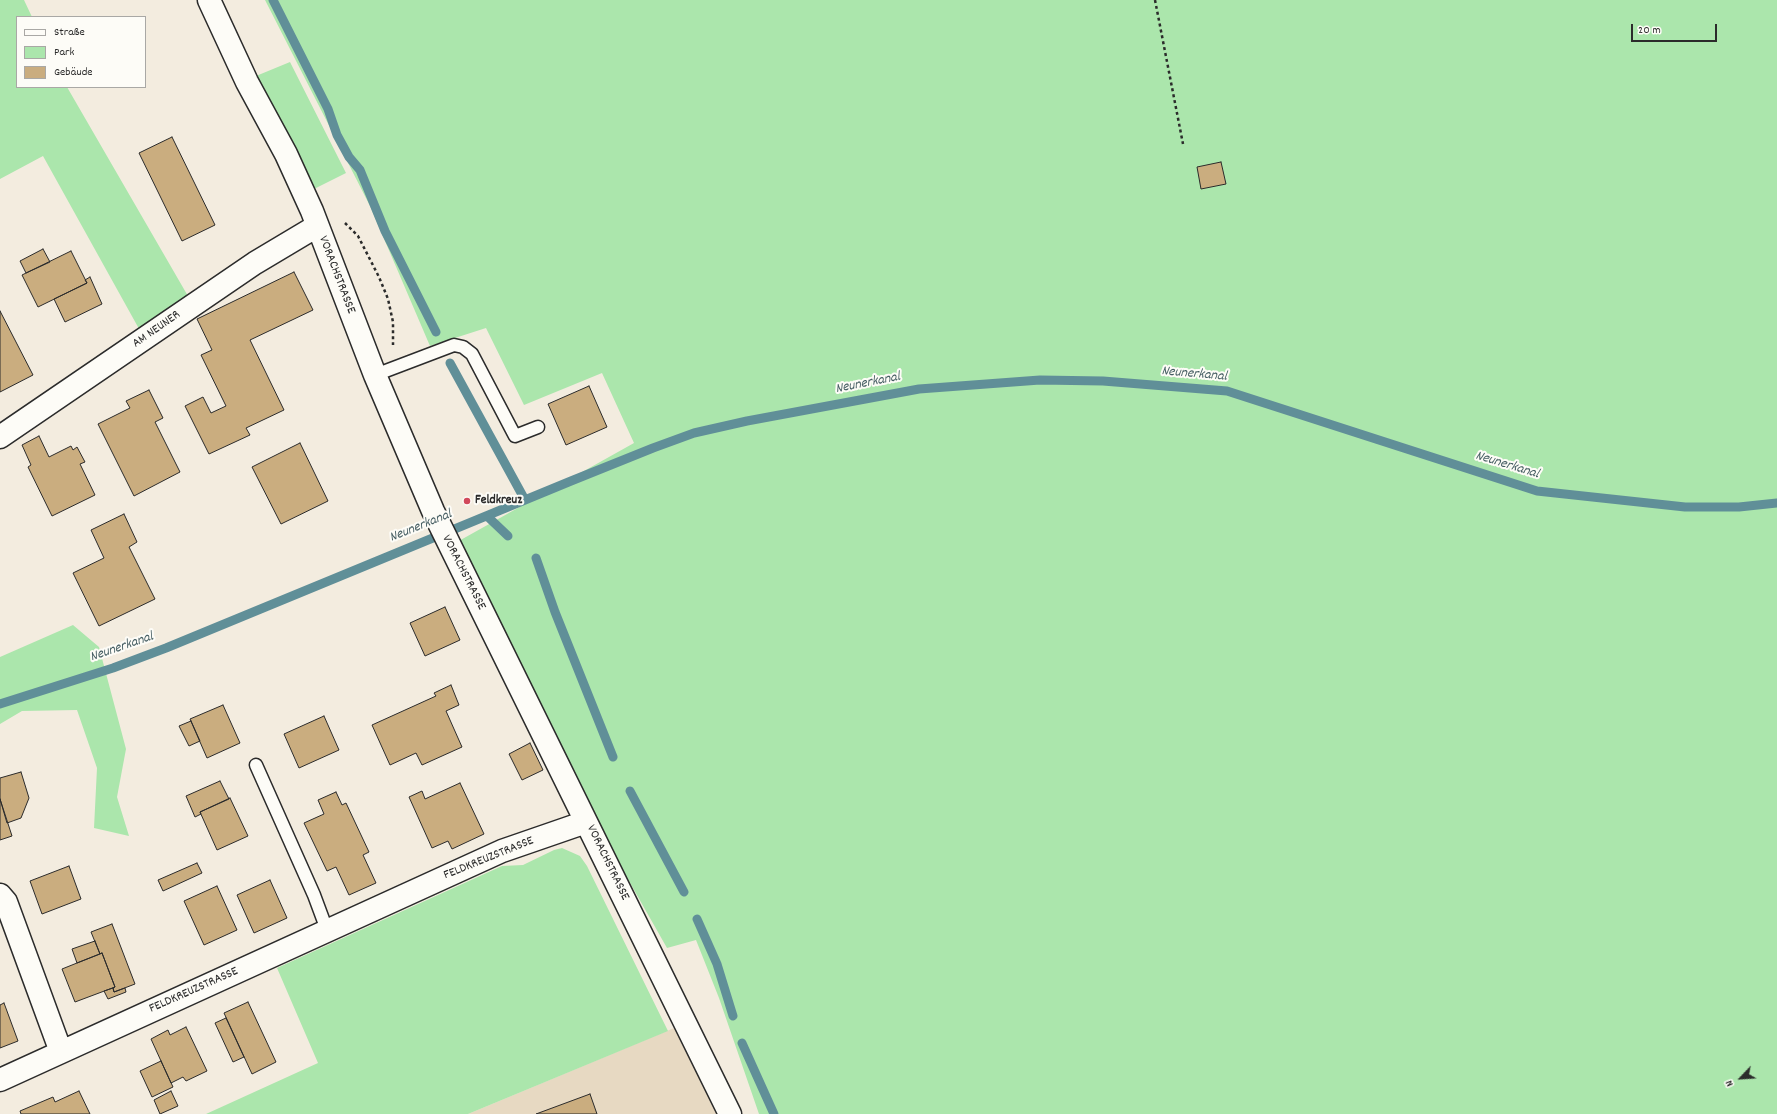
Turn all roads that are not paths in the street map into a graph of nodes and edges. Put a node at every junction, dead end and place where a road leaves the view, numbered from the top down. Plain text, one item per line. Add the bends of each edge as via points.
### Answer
1 (209, 0) edge
2 (317, 226) junction
3 (375, 375) junction
4 (538, 427) dead end
5 (0, 436) edge
6 (256, 765) dead end
7 (586, 822) junction
8 (0, 895) edge
9 (327, 930) junction
10 (61, 1052) junction
11 (0, 1080) edge
12 (730, 1114) edge

1 - 2 street, VORACHSTRASSE via 247,82 286,154
2 - 3 street, VORACHSTRASSE
2 - 5 street, AM NEUNER via 255,263
3 - 4 lane via 454,345 463,347 472,354 515,436
3 - 7 street, VORACHSTRASSE via 433,511
6 - 9 lane
7 - 9 street, FELDKREUZSTRASSE via 502,851
7 - 12 street, VORACHSTRASSE
8 - 10 street via 6,902
9 - 10 street, FELDKREUZSTRASSE
10 - 11 street, FELDKREUZSTRASSE

